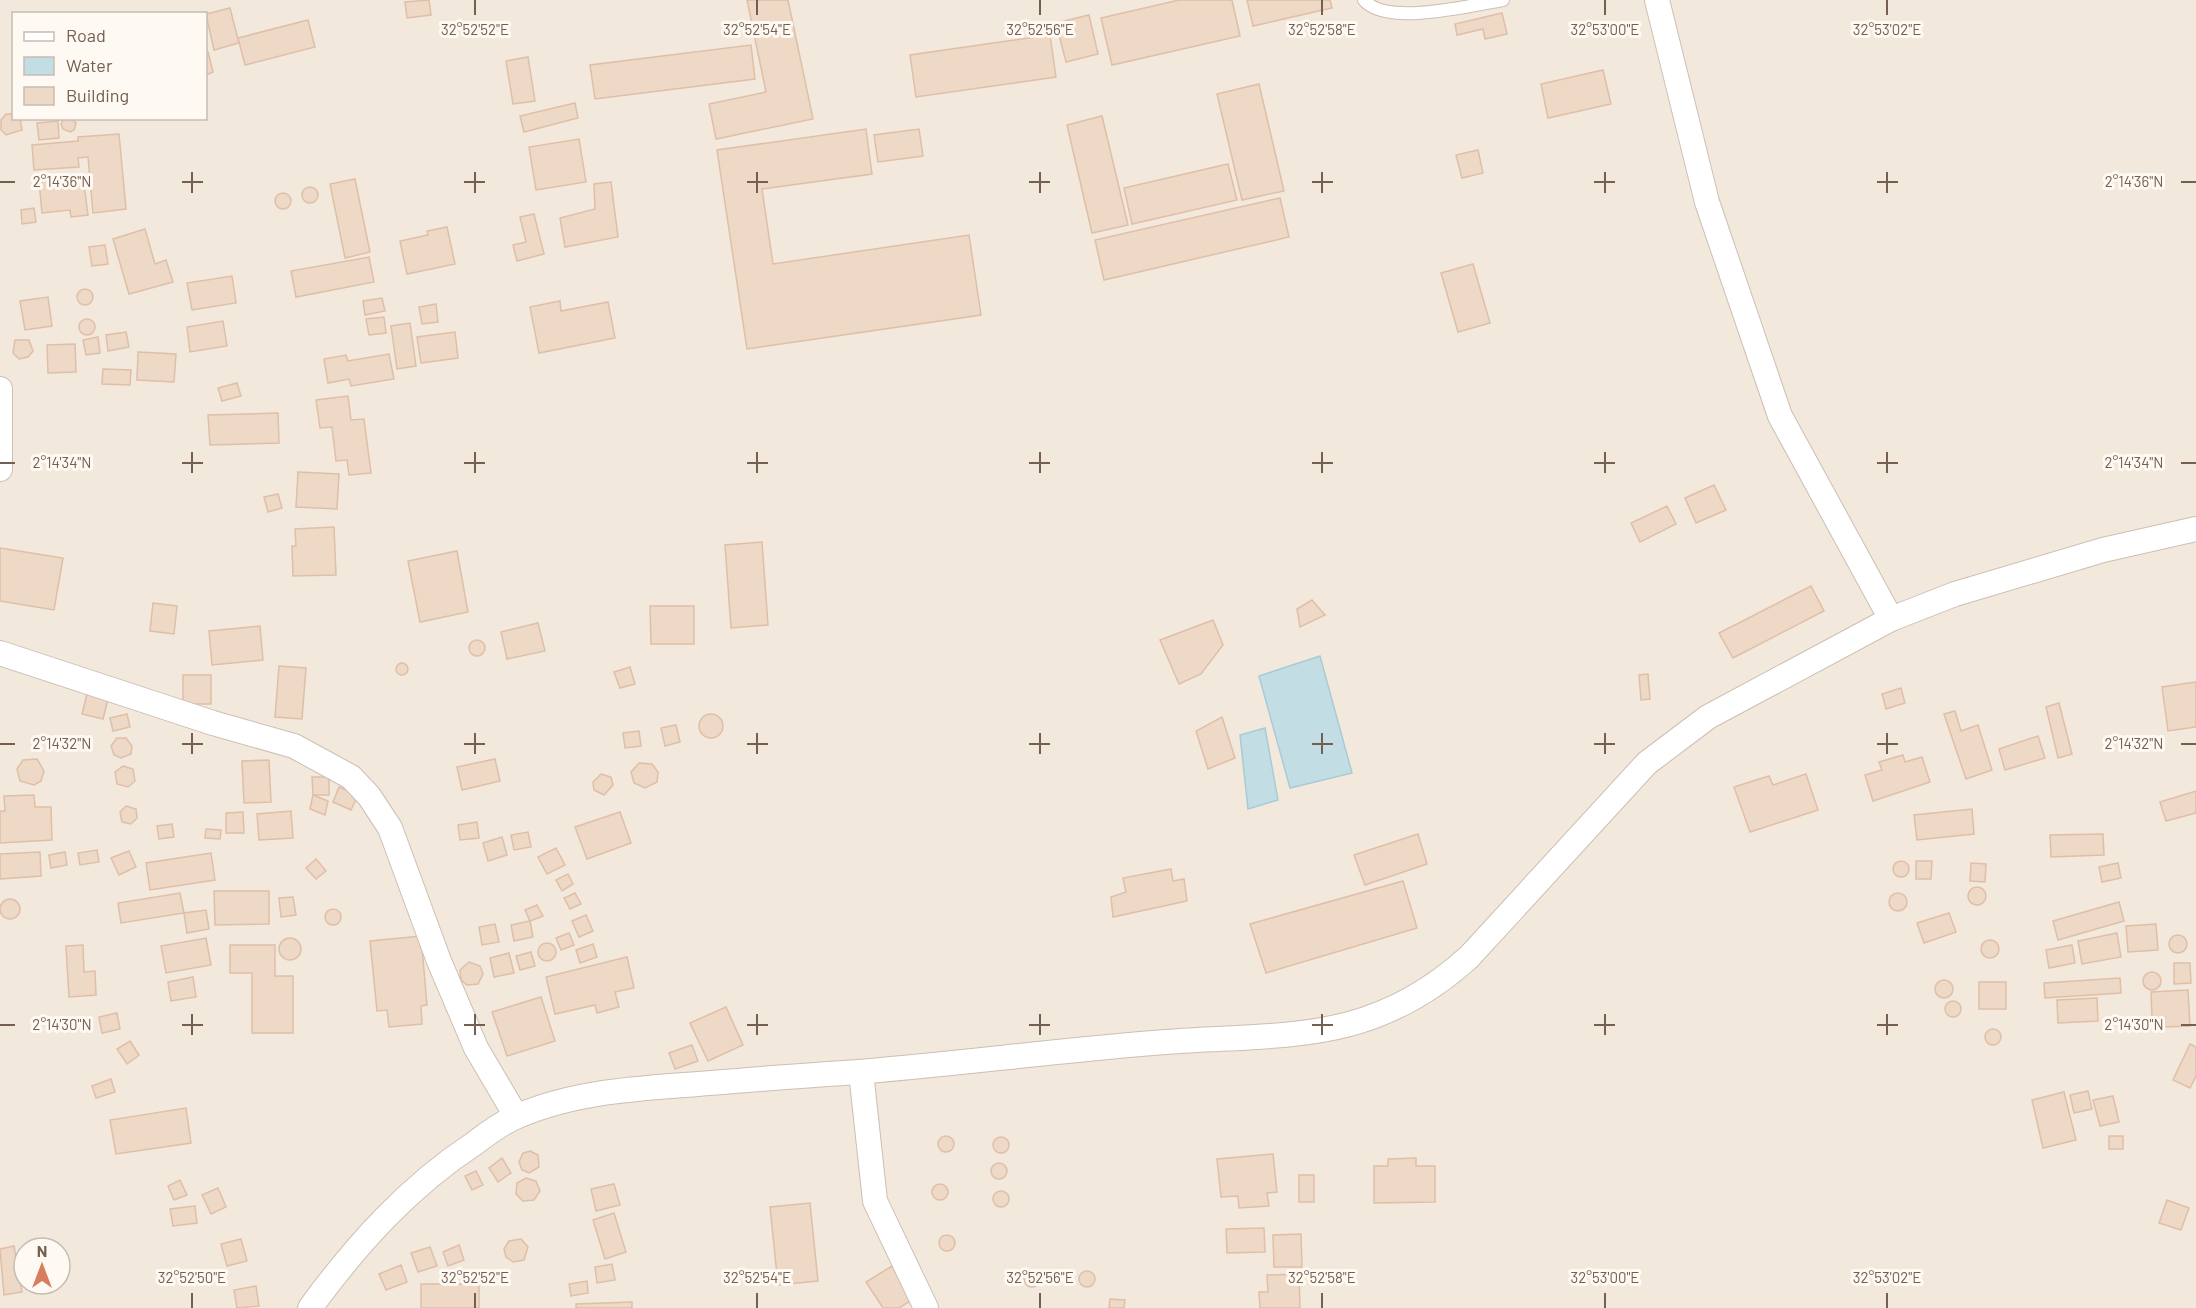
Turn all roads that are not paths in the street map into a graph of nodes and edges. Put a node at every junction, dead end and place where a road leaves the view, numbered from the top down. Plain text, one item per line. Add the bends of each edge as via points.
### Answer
1 (1365, 0) edge
2 (1503, 0) edge
3 (1657, 0) edge
4 (0, 389) edge
5 (0, 469) edge
6 (2196, 530) edge
7 (1891, 619) junction
8 (0, 653) edge
9 (861, 1071) junction
10 (516, 1116) junction
11 (310, 1308) edge
12 (927, 1308) edge

1 - 2 lane via 1369,5 1406,15
3 - 7 street via 1707,202 1780,416
4 - 5 street
6 - 7 street via 2103,550 1955,594
7 - 9 street via 1708,717 1647,763 1469,957 1446,978 1387,1013 1343,1028 1289,1036 1168,1042
8 - 10 street via 294,746 351,777 390,828 476,1048
9 - 10 street via 637,1088 565,1100
9 - 12 street via 875,1202
10 - 11 street via 449,1160 403,1197 347,1258

